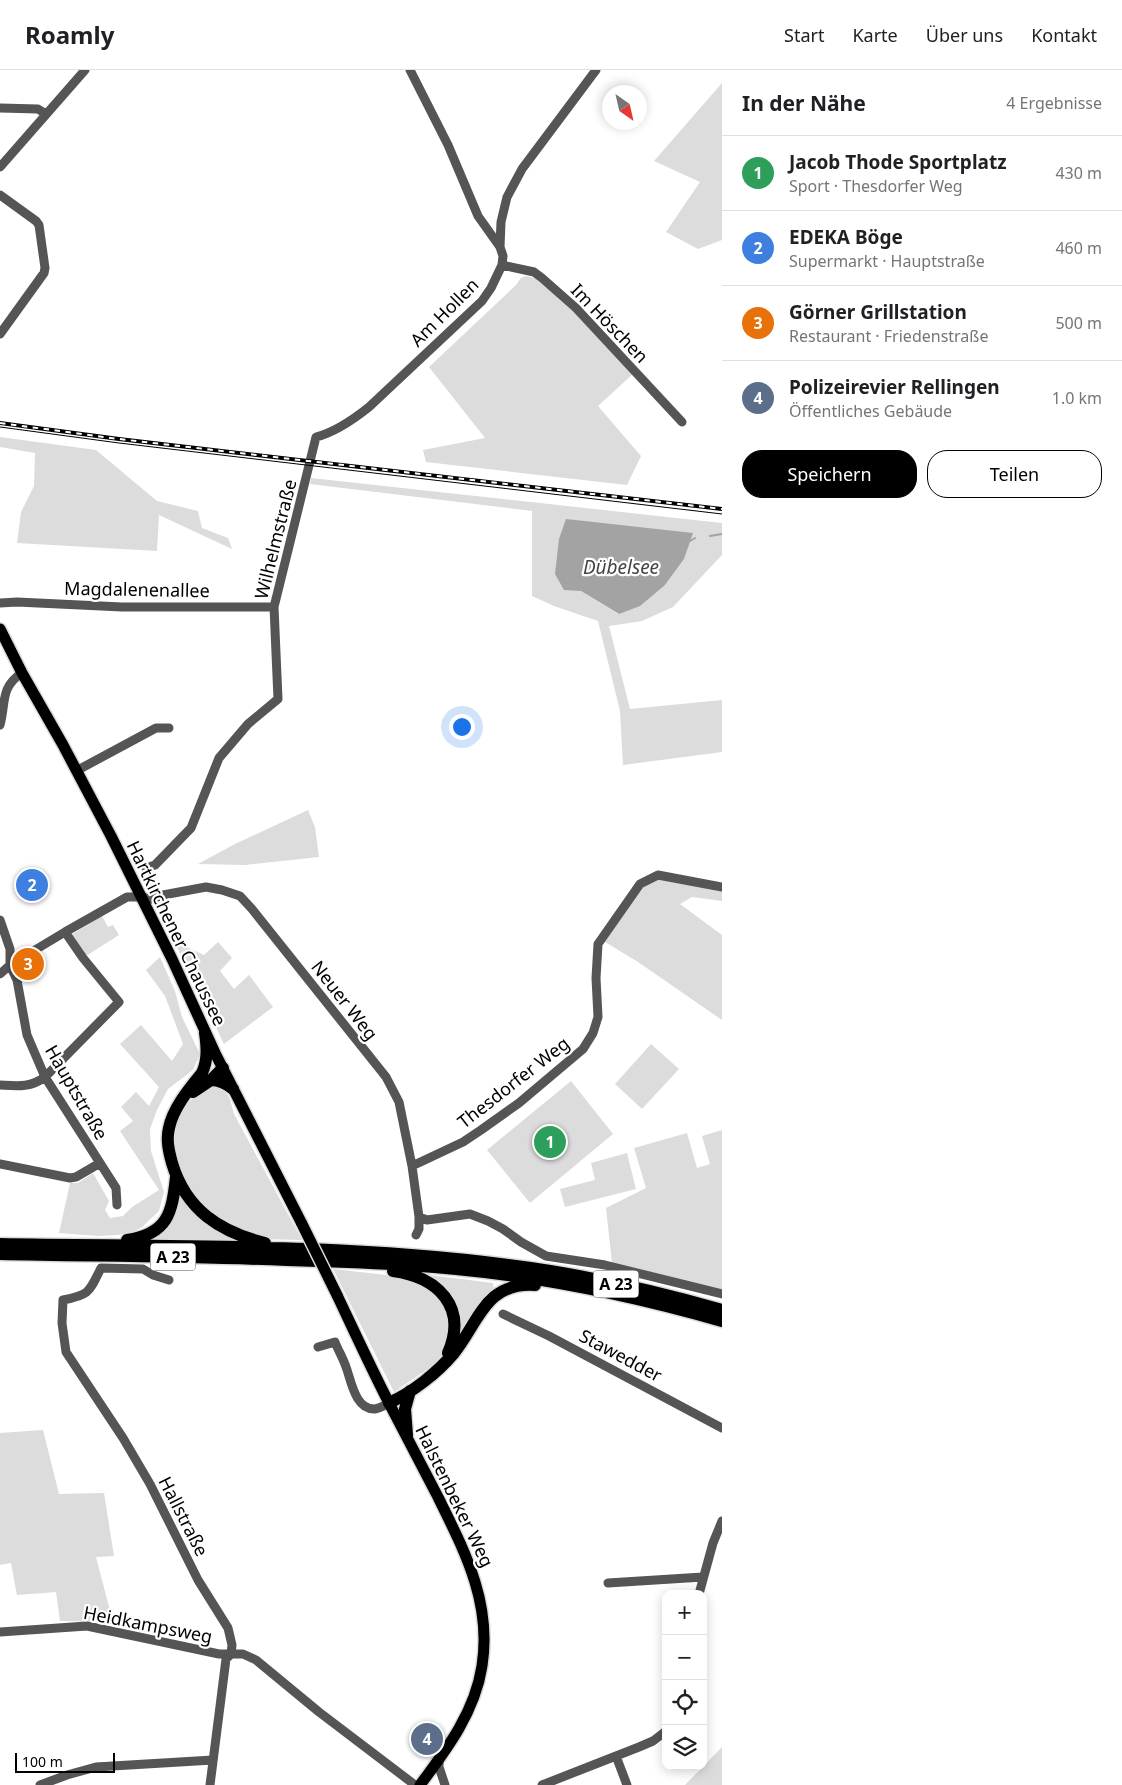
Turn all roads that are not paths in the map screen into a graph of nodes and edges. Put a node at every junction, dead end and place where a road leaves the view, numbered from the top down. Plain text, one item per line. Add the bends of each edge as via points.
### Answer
1 (85, 70) edge
2 (410, 70) edge
3 (596, 70) edge
4 (0, 108) edge
5 (46, 114) junction
6 (0, 166) edge
7 (0, 195) edge
8 (500, 247) junction
9 (502, 265) junction
10 (0, 334) edge
11 (682, 422) dead end
12 (316, 437) joint
13 (0, 604) edge
14 (274, 607) junction
15 (0, 629) edge
16 (22, 673) junction
17 (0, 725) edge
18 (169, 728) dead end
19 (76, 770) junction
20 (146, 868) dead end
21 (722, 887) edge
22 (141, 897) junction
23 (0, 920) edge
24 (65, 932) junction
25 (10, 965) junction
26 (0, 974) edge
27 (205, 1033) junction
28 (223, 1068) junction
29 (45, 1077) junction
30 (207, 1077) junction
31 (0, 1085) edge
32 (234, 1089) junction
33 (100, 1163) junction
34 (0, 1164) edge
35 (412, 1166) junction
36 (176, 1177) junction
37 (117, 1206) dead end
38 (418, 1217) junction
39 (416, 1235) dead end
40 (0, 1244) edge
41 (92, 1245) junction
42 (290, 1249) junction
43 (0, 1254) edge
44 (317, 1254) joint
45 (344, 1261) junction
46 (169, 1280) dead end
47 (592, 1289) junction
48 (722, 1294) edge
49 (722, 1310) edge
50 (503, 1314) dead end
51 (722, 1321) edge
52 (318, 1347) dead end
53 (442, 1365) junction
54 (410, 1391) junction
55 (389, 1403) junction
56 (722, 1428) edge
57 (407, 1436) junction
58 (722, 1520) edge
59 (703, 1577) junction
60 (608, 1583) dead end
61 (700, 1590) edge
62 (0, 1632) edge
63 (231, 1654) junction
64 (662, 1734) edge
65 (616, 1756) junction
66 (213, 1760) junction
67 (439, 1760) junction
68 (67, 1775) junction
69 (40, 1785) edge
70 (69, 1785) edge
71 (210, 1785) edge
72 (415, 1785) edge
73 (420, 1785) edge
74 (444, 1785) edge
75 (542, 1785) edge
76 (627, 1785) edge

1 - 5 street
2 - 8 street via 448,145 478,216
3 - 8 street via 522,169 507,197
4 - 5 street via 38,109
5 - 6 street
7 - 10 street via 39,225 45,268
8 - 9 street
9 - 11 street, Im Höschen via 534,272 542,278 576,308
9 - 12 street, Am Hollen via 482,301 376,401 354,418
12 - 14 street, Wilhelmstraße
13 - 14 street, Magdalenenallee
14 - 20 street, Wilhelmstraße via 278,699 248,724 219,758 191,828 155,865
15 - 16 main road, Hartkirchener Chaussee
16 - 17 street via 7,686
16 - 19 main road, Hartkirchener Chaussee
18 - 19 street via 156,728
19 - 22 main road, Hartkirchener Chaussee
21 - 35 street, Thesdorfer Weg via 658,875 640,884 598,944 598,1017 583,1049 481,1130
22 - 24 street, Neuer Weg via 127,897
22 - 27 main road, Hartkirchener Chaussee
22 - 35 street, Neuer Weg via 152,899 206,887 240,896 390,1082 399,1102
23 - 25 street, Hauptstraße via 10,949
24 - 25 street, Neuer Weg
24 - 29 street via 119,1002
25 - 26 street, Neuer Weg
25 - 29 street, Hauptstraße via 17,980 27,1035
27 - 28 main road, Hartkirchener Chaussee
27 - 30 highway
28 - 30 highway via 208,1070
28 - 32 main road, Hartkirchener Chaussee
29 - 31 street via 23,1087
29 - 33 street, Hauptstraße
30 - 32 highway
30 - 36 highway via 185,1097 168,1130
32 - 44 main road, Hartkirchener Chaussee, bridge
33 - 34 street, Hauptstraße via 76,1177 63,1178
33 - 37 street, Hauptstraße via 116,1188
35 - 38 street, Neuer Weg
36 - 41 highway via 170,1213 156,1230 144,1237
36 - 42 highway via 194,1205 222,1228
38 - 39 street, Neuer Weg
38 - 48 street via 428,1220 470,1214 503,1229 546,1256 605,1265
40 - 41 highway, A 23
41 - 42 highway, A 23
42 - 49 highway, A 23 via 509,1265 599,1280
43 - 45 highway, A 23
44 - 55 main road, Halstenbeker Weg, bridge
45 - 47 highway, A 23 via 457,1269
45 - 53 highway via 415,1275 440,1291 453,1313 455,1330
46 - 63 street, Hallstraße via 143,1269 101,1268 89,1291 63,1300 66,1352 150,1484 198,1580 228,1628
47 - 51 highway, A 23
47 - 53 highway via 564,1290 524,1285 501,1291 486,1305 460,1345
50 - 56 street, Stawedder
52 - 55 street via 335,1342 350,1383 364,1405 376,1409
53 - 54 highway
54 - 55 highway
54 - 57 highway via 405,1408
55 - 57 main road, Halstenbeker Weg
57 - 67 main road, Halstenbeker Weg via 468,1560 478,1588 484,1624 482,1665 475,1695
58 - 59 street
59 - 60 street
59 - 61 street
62 - 63 street, Heidkampsweg via 87,1626
63 - 66 street via 226,1659
63 - 72 street via 252,1657
64 - 65 street
65 - 75 street
65 - 76 street
66 - 68 street via 96,1767
66 - 71 street
67 - 73 main road, Halstenbeker Weg
67 - 74 street
68 - 69 street
68 - 70 street

